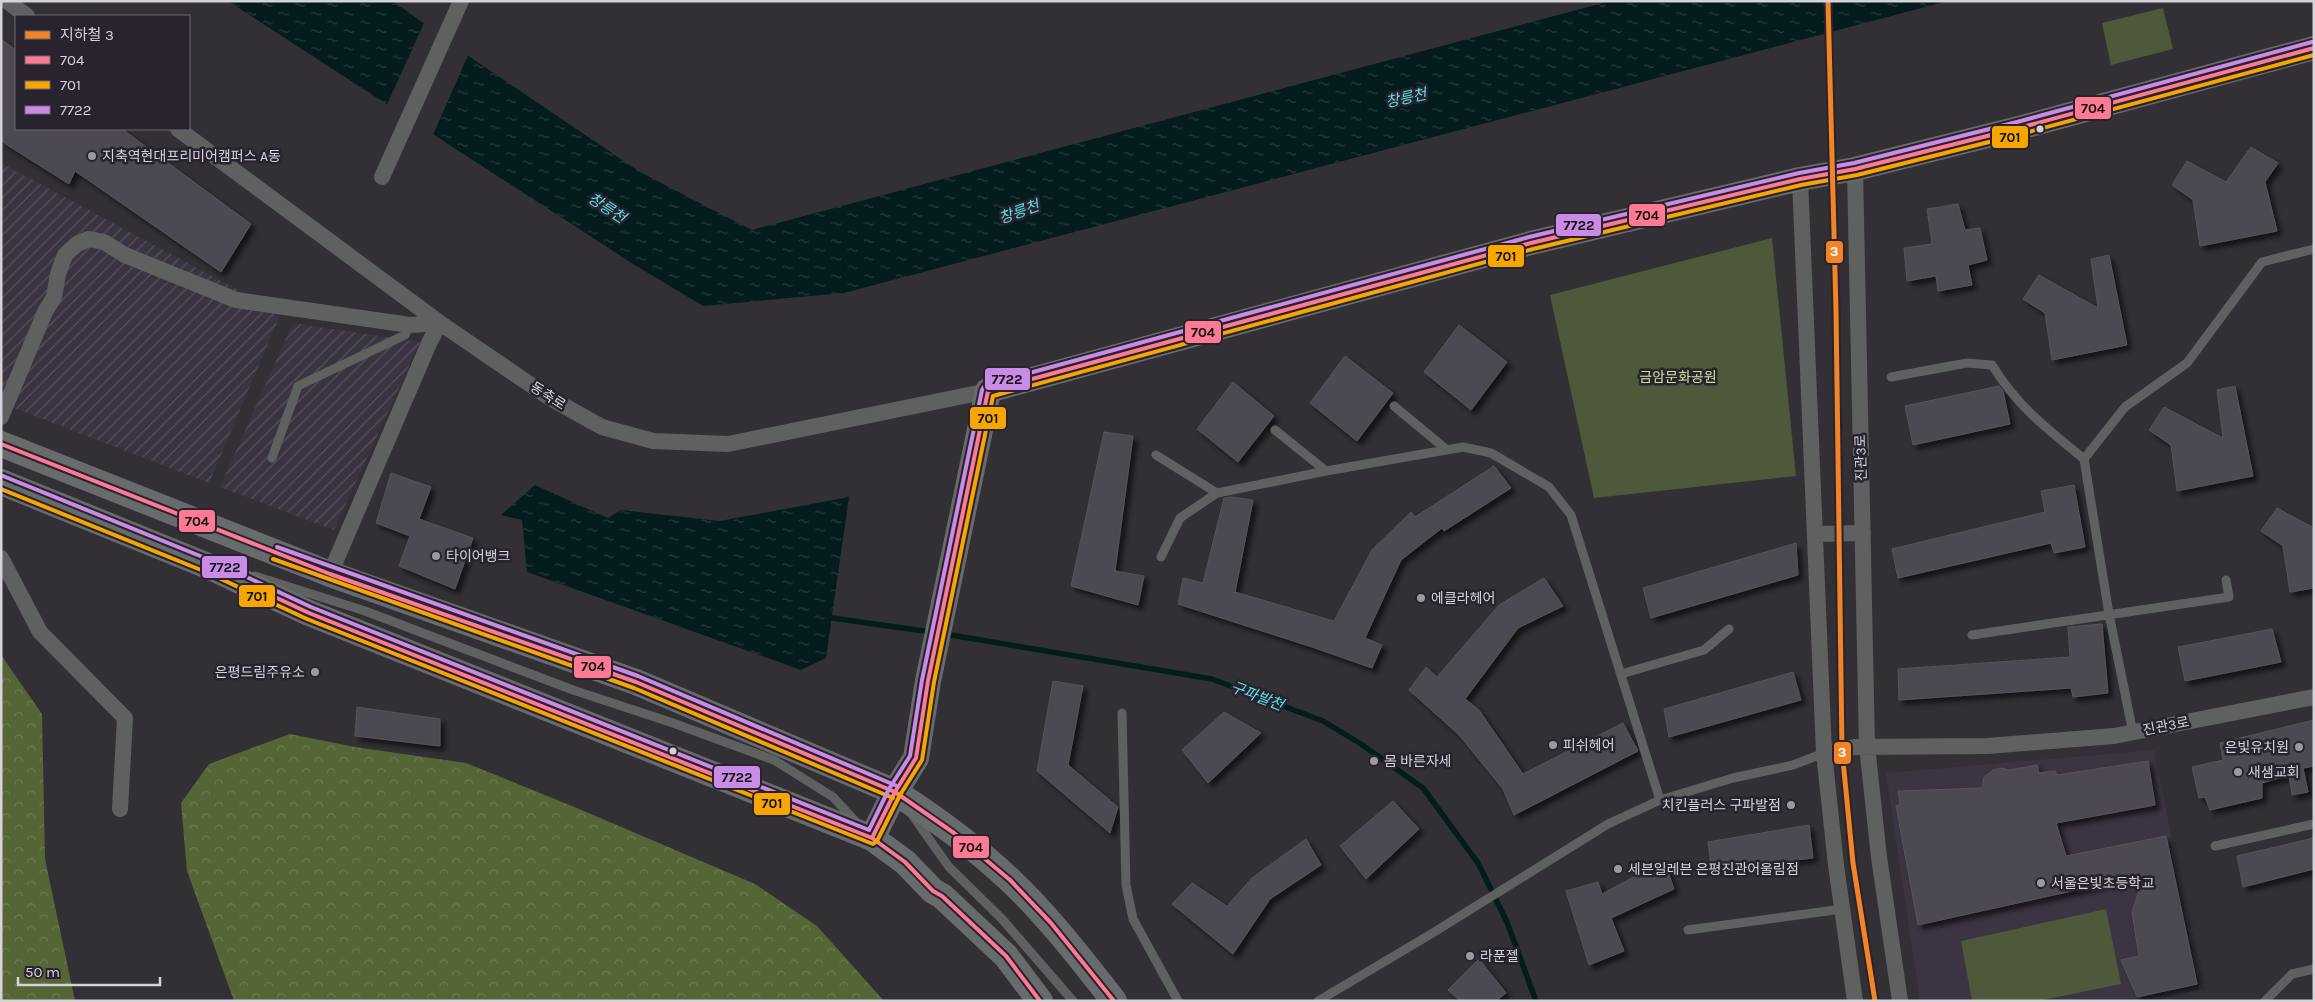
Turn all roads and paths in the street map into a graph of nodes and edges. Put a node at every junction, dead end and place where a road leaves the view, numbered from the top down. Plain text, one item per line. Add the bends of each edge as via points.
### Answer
1 (7, 1) edge
2 (461, 1) edge
3 (26, 15) edge
4 (2314, 48) edge
5 (179, 130) edge
6 (1855, 169) junction
7 (382, 177) dead end
8 (1800, 179) junction
9 (2314, 249) edge
10 (440, 323) junction
11 (410, 325) junction
12 (1891, 377) dead end
13 (988, 391) junction
14 (1394, 406) dead end
15 (1, 417) edge
16 (1275, 430) dead end
17 (1, 444) edge
18 (1447, 450) junction
19 (1156, 455) dead end
20 (272, 458) dead end
21 (2084, 459) junction
22 (1326, 471) junction
23 (1, 482) edge
24 (1217, 493) junction
25 (1863, 533) junction
26 (1815, 534) junction
27 (1161, 557) dead end
28 (1, 558) edge
29 (208, 566) junction
30 (330, 574) junction
31 (2226, 580) dead end
32 (2109, 614) junction
33 (1728, 629) dead end
34 (1972, 635) dead end
35 (1621, 674) junction
36 (2314, 697) edge
37 (1122, 713) dead end
38 (2133, 733) junction
39 (1867, 746) junction
40 (1824, 753) junction
41 (895, 792) junction
42 (1660, 800) junction
43 (120, 809) dead end
44 (2314, 824) edge
45 (872, 838) junction
46 (2216, 846) dead end
47 (1842, 909) junction
48 (1688, 930) dead end
49 (2314, 970) edge
50 (1040, 1001) edge
51 (1073, 1001) edge
52 (1114, 1001) edge
53 (1178, 1001) edge
54 (1318, 1001) edge
55 (1855, 1001) edge
56 (1900, 1001) edge
57 (2265, 1001) edge

1 - 3 street
2 - 7 street
4 - 6 main road
5 - 10 street, 동축로
6 - 8 main road
6 - 25 street, 진관3로
8 - 13 main road via 1531,243
8 - 26 street
9 - 21 lane via 2262,262 2187,363 2125,406
10 - 11 street
10 - 13 street, 동축로 via 550,398 602,426 653,441 728,444
10 - 30 street
11 - 15 street via 236,300 125,255 104,242 89,239 76,244 65,255 54,297
11 - 20 lane via 405,335 298,386
12 - 21 lane via 1967,363 1992,365 2007,390 2032,418
13 - 41 main road via 928,681 916,758
14 - 18 lane
16 - 22 lane
17 - 30 main road
18 - 22 lane
18 - 35 lane via 1463,447 1491,454 1549,486 1571,515
19 - 24 lane
21 - 32 lane
22 - 24 lane
23 - 29 main road
24 - 27 lane via 1180,518
25 - 26 street
25 - 39 street, 진관3로
26 - 40 street
28 - 43 street via 40,632 125,718
29 - 45 main road via 309,613
29 - 45 lane via 262,577 364,611 573,690 774,760 833,797
30 - 41 main road via 636,682
31 - 32 lane via 2229,597
32 - 34 lane
32 - 38 lane
33 - 35 lane via 1704,650
35 - 42 lane
36 - 38 street, 진관3로
37 - 53 lane via 1126,885 1133,919
38 - 39 street, 진관3로 via 1987,746
39 - 40 street, 진관3로
39 - 56 street, 진관3로
40 - 42 lane via 1793,765 1733,778
40 - 47 street
41 - 45 main road
41 - 51 lane via 949,867 1002,919
41 - 52 main road via 930,815 1010,880 1064,938
42 - 54 lane via 1608,824
44 - 46 lane
45 - 50 main road via 905,862 1006,956
47 - 48 lane
47 - 55 street
49 - 57 lane via 2292,974

